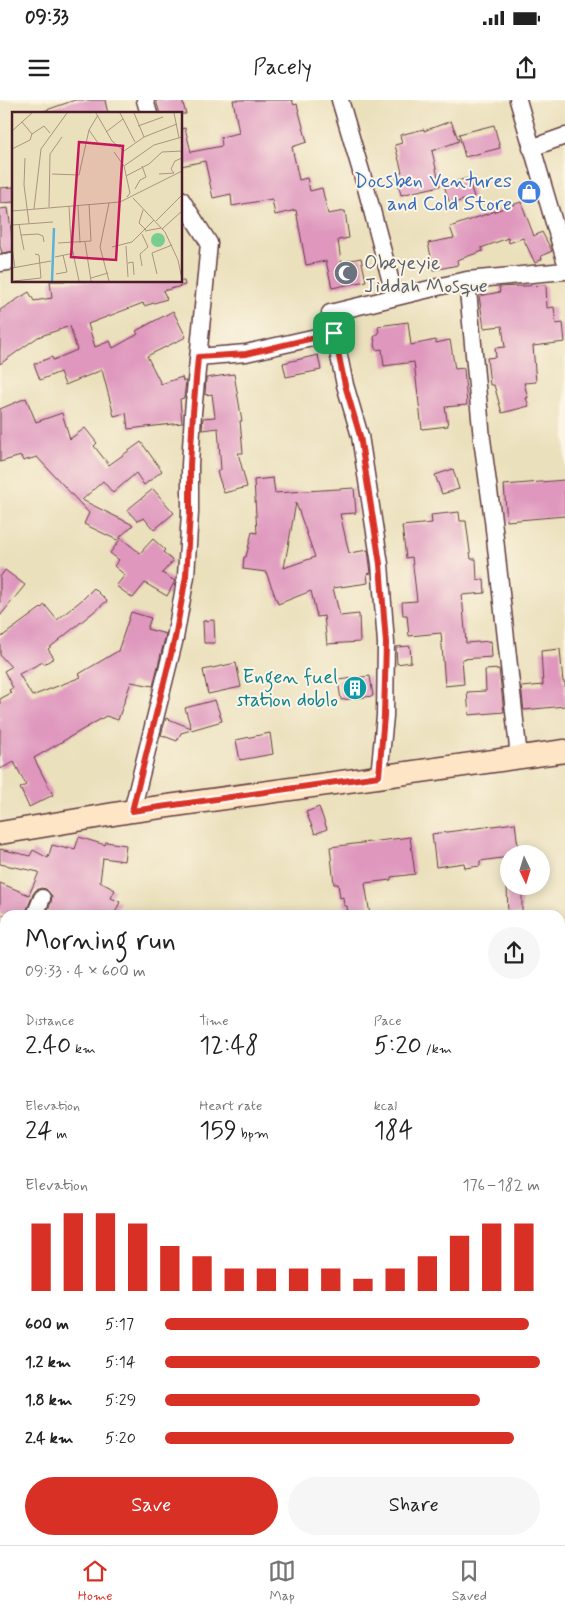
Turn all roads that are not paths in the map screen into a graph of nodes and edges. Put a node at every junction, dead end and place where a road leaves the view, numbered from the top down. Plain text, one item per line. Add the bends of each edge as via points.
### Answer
1 (340, 100) edge
2 (518, 100) edge
3 (565, 136) edge
4 (531, 148) junction
5 (182, 201) edge
6 (565, 260) edge
7 (565, 271) edge
8 (466, 280) junction
9 (395, 297) junction
10 (334, 333) junction
11 (198, 357) junction
12 (565, 751) edge
13 (519, 757) junction
14 (379, 776) junction
15 (132, 811) junction
16 (0, 833) edge
17 (42, 898) dead end
18 (38, 910) edge

1 - 9 street
2 - 4 street
3 - 4 street
4 - 6 street
5 - 11 street via 209,243
7 - 8 street
8 - 9 street
8 - 13 street
9 - 10 street via 330,313
10 - 11 street via 246,354
10 - 14 street via 360,436 380,564 386,643
11 - 15 street via 186,576 175,638
12 - 13 main road
13 - 14 main road
14 - 15 main road
15 - 16 main road
17 - 18 street

